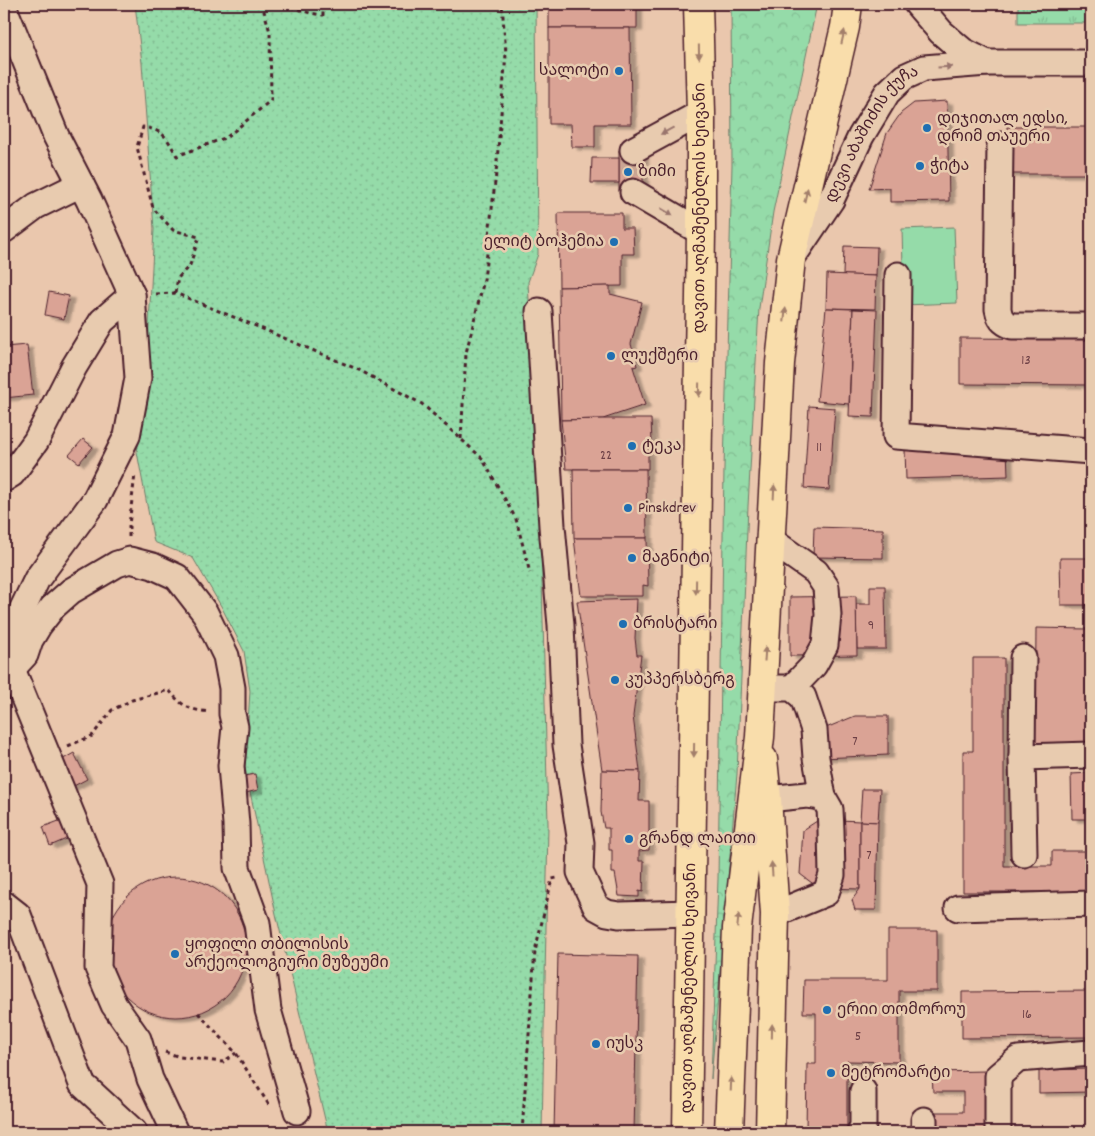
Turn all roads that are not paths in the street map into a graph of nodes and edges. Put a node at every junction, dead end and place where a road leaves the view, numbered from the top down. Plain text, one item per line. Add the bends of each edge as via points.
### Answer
1 (698, 4) edge
2 (848, 4) edge
3 (917, 4) edge
4 (4, 8) edge
5 (987, 63) junction
6 (1091, 63) edge
7 (701, 113) junction
8 (1000, 145) dead end
9 (633, 150) dead end
10 (81, 184) junction
11 (633, 192) dead end
12 (4, 230) edge
13 (701, 232) junction
14 (791, 259) junction
15 (898, 275) dead end
16 (132, 295) junction
17 (538, 310) dead end
18 (1091, 326) edge
19 (1091, 451) edge
20 (4, 479) edge
21 (772, 541) junction
22 (1024, 658) dead end
23 (12, 669) junction
24 (763, 687) junction
25 (792, 688) junction
26 (760, 737) junction
27 (1091, 754) edge
28 (1022, 757) junction
29 (823, 797) junction
30 (767, 799) junction
31 (1024, 854) dead end
32 (4, 904) edge
33 (1091, 904) edge
34 (958, 908) dead end
35 (692, 913) junction
36 (775, 914) junction
37 (1091, 1053) edge
38 (863, 1091) dead end
39 (297, 1110) dead end
40 (134, 1132) edge
41 (176, 1132) edge
42 (687, 1132) edge
43 (729, 1132) edge
44 (770, 1132) edge
45 (860, 1132) edge
46 (998, 1132) edge

1 -> 7 main road, დავით აღმაშენებლის ხეივანი
14 -> 2 main road
3 - 5 street, დევი აბაშიძის ქუჩა via 963,51
4 - 10 street via 56,136
5 - 6 street, დევი აბაშიძის ქუჩა
14 -> 5 street, დევი აბაშიძის ქუჩა via 831,200 861,136 887,93 904,77 924,68
7 -> 9 street
7 - 13 main road, დავით აღმაშენებლის ხეივანი
8 - 18 street via 1000,318 1012,326
10 - 12 street via 36,206
10 - 16 street
11 -> 13 street
13 -> 35 main road, დავით აღმაშენებლის ხეივანი
21 -> 14 main road via 780,363
15 - 19 street via 896,436
16 - 20 street via 102,321 36,441 12,474
16 - 23 street via 138,378 127,436 95,500 37,579 7,641
17 - 35 street via 561,625 566,745 580,843 580,872 596,907 607,913
24 -> 21 main road
21 - 25 street via 816,572 826,587 825,645 814,665
22 - 28 street
23 - 39 street via 25,655 30,640 53,606 70,591 130,560 177,577 205,612 226,656 232,688 235,727 231,766 237,868 257,923 268,1010
23 - 41 street via 100,884 98,968 114,1005 138,1039 150,1079
24 - 25 street
24 - 26 main road
25 - 29 street via 803,697 814,730
26 - 30 main road
43 -> 26 main road via 737,928
27 - 28 street
28 - 31 street
29 - 30 street via 807,795
29 - 36 street via 830,809 831,830 832,876 826,893
36 -> 30 main road
32 - 40 street via 18,915 82,1084
33 - 34 street
35 - 42 main road, დავით აღმაშენებლის ხეივანი
44 -> 36 main road
37 - 46 street via 1018,1059 998,1076
38 - 45 street via 863,1126

